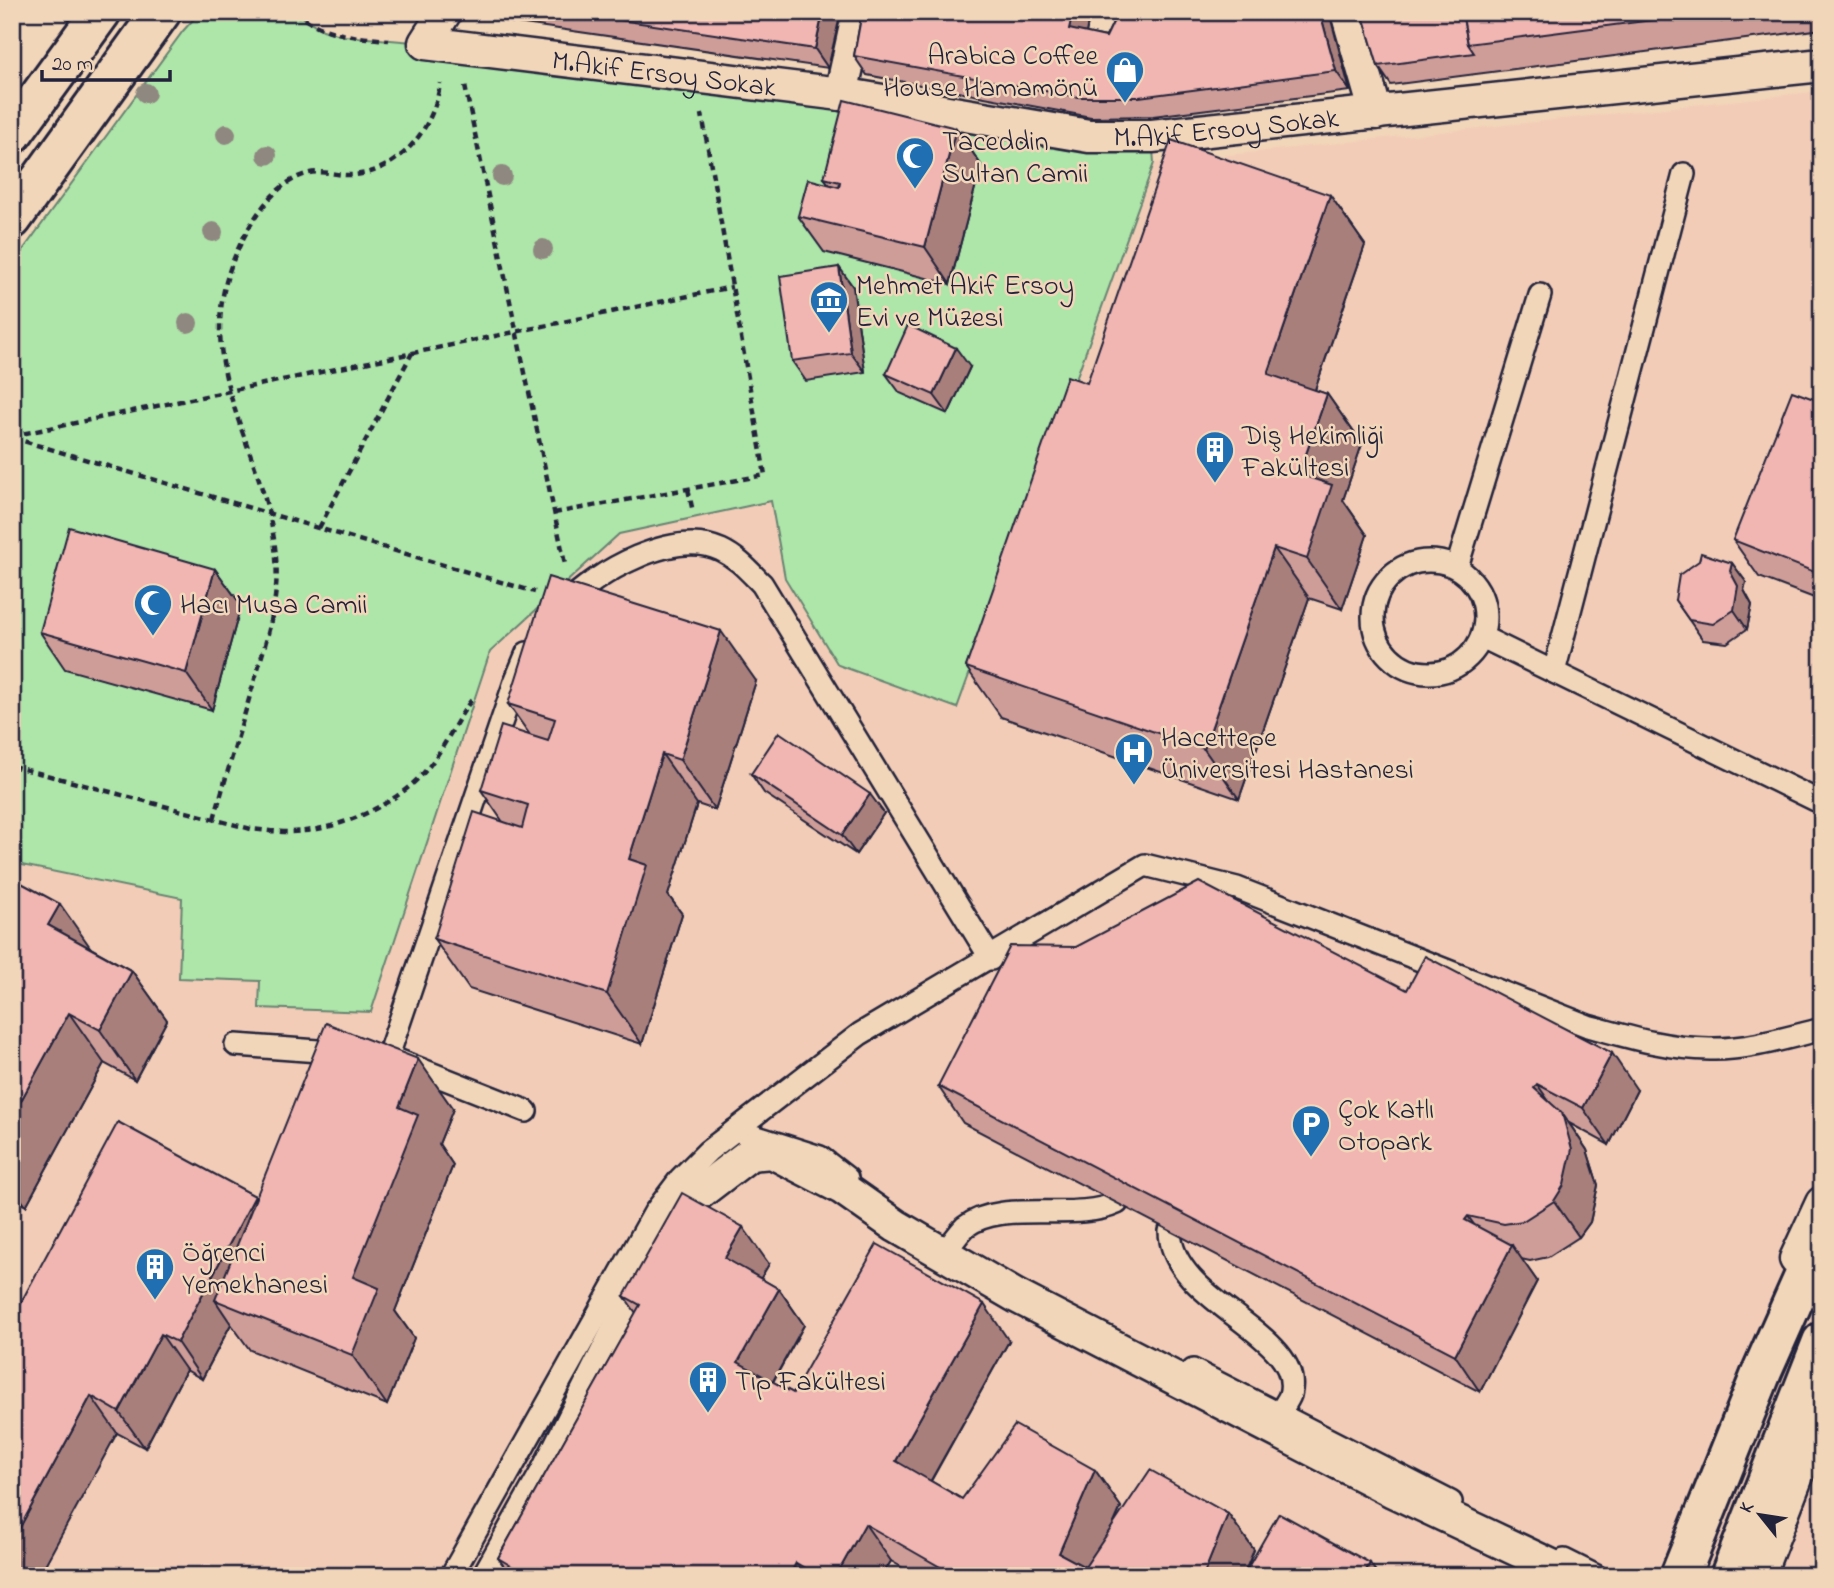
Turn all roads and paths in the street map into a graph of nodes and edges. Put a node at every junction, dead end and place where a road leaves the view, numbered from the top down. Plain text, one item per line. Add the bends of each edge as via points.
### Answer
1 (101, 12) edge
2 (161, 12) edge
3 (295, 12) edge
4 (446, 12) edge
5 (859, 12) edge
6 (1347, 12) edge
7 (442, 46) junction
8 (1822, 65) edge
9 (695, 76) junction
10 (841, 94) junction
11 (1376, 113) junction
12 (12, 134) edge
13 (1684, 174) dead end
14 (12, 219) edge
15 (732, 287) junction
16 (1540, 295) dead end
17 (517, 331) junction
18 (413, 353) junction
19 (228, 392) junction
20 (12, 437) edge
21 (554, 513) junction
22 (269, 514) junction
23 (319, 528) junction
24 (1457, 567) junction
25 (573, 597) junction
26 (1482, 637) junction
27 (1554, 672) junction
28 (476, 695) dead end
29 (12, 766) edge
30 (1822, 803) edge
31 (214, 819) junction
32 (992, 959) junction
33 (1822, 1029) edge
34 (236, 1045) dead end
35 (388, 1056) junction
36 (526, 1111) dead end
37 (735, 1130) junction
38 (1117, 1203) edge
39 (1822, 1203) edge
40 (1170, 1231) edge
41 (1822, 1236) edge
42 (951, 1244) junction
43 (1822, 1342) edge
44 (1822, 1411) edge
45 (1279, 1414) junction
46 (451, 1576) edge
47 (489, 1576) edge
48 (1573, 1576) edge
49 (1596, 1576) edge
50 (1661, 1576) edge
51 (1680, 1576) edge
52 (1730, 1576) edge
53 (1758, 1576) edge

1 - 12 street
2 - 14 street
3 - 7 path via 323,30 344,36
4 - 7 street
5 - 10 street
6 - 11 street
7 - 9 street, M.Akif Ersoy Sokak
7 - 17 path
7 - 19 path via 438,104 427,125 400,156 364,173 303,174 272,196 249,228 231,267 221,311
8 - 11 street, M.Akif Ersoy Sokak
9 - 10 street, M.Akif Ersoy Sokak
9 - 15 path
10 - 11 street, M.Akif Ersoy Sokak via 1089,136 1152,136
13 - 27 lane
15 - 17 path
15 - 21 path via 765,475
16 - 24 lane
17 - 18 path
17 - 21 path
18 - 19 path
18 - 23 path
19 - 20 path
19 - 22 path
20 - 22 path
21 - 25 path
22 - 23 path
22 - 31 path via 277,560 270,627
23 - 25 path
24 - 26 lane via 1479,590 1486,622
24 - 26 lane via 1426,560 1396,571 1376,596 1373,628 1388,656 1416,672 1448,670 1462,663
25 - 32 lane via 620,565 674,545 709,546 739,560 762,584
25 - 35 lane via 541,631 515,681
26 - 27 lane
27 - 30 lane
28 - 31 path via 425,771 392,799 326,827 289,832 251,829
29 - 31 path
32 - 33 lane via 1145,865 1237,888 1588,1026 1636,1039 1713,1049
32 - 37 lane via 860,1034
34 - 35 lane
35 - 36 lane
37 - 42 lane via 820,1157 866,1193
37 - 46 lane via 680,1179 655,1212
38 - 42 lane via 1101,1210 979,1219
39 - 50 street via 1738,1387
40 - 45 lane via 1174,1254 1199,1289 1262,1336 1280,1356 1290,1376 1290,1395
41 - 51 street
42 - 45 lane
43 - 52 street
44 - 53 street
45 - 49 lane
47 - 48 street via 547,1473 653,1261 690,1200 750,1154 772,1152 842,1188 896,1226 1016,1296 1393,1490

